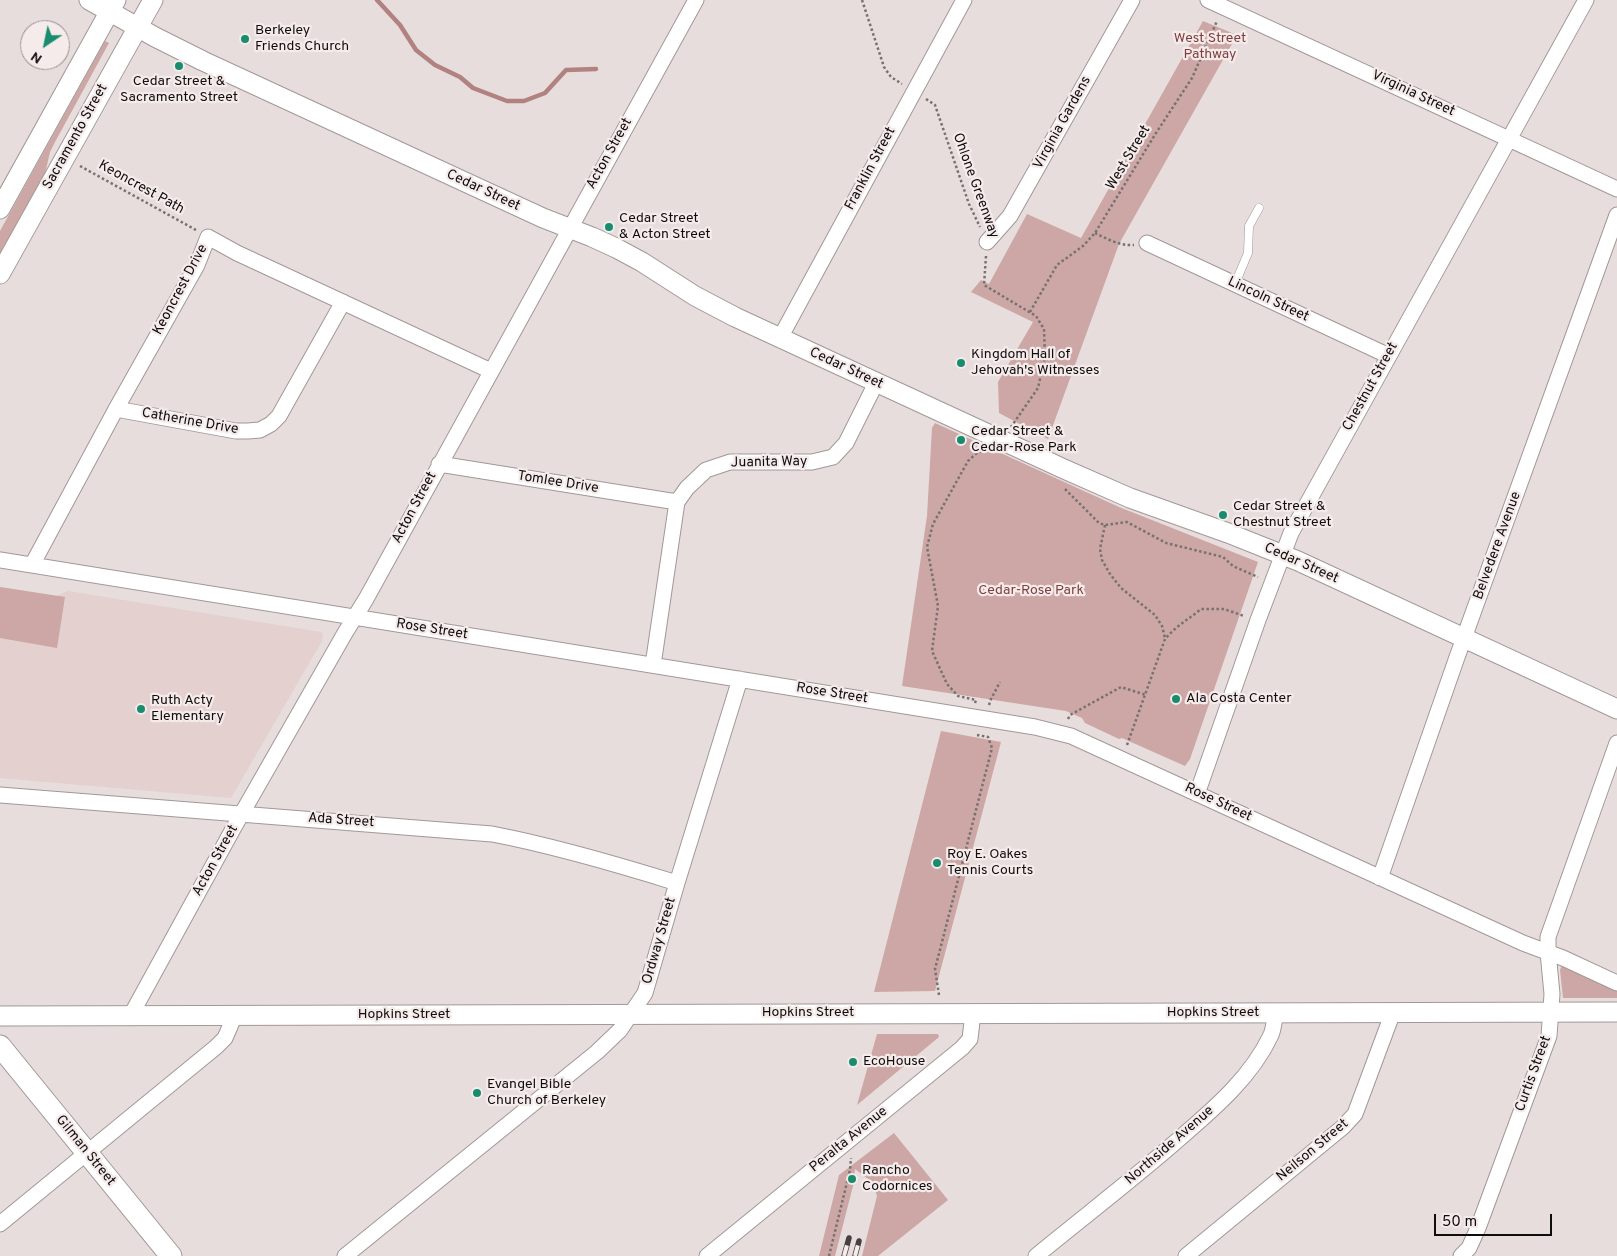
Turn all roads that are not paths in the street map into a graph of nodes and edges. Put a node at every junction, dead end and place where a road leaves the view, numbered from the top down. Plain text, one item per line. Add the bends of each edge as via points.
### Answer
1 (90, 0) edge
2 (153, 0) edge
3 (696, 0) edge
4 (964, 0) edge
5 (1132, 0) edge
6 (1208, 0) edge
7 (1586, 0) edge
8 (113, 6) edge
9 (138, 27) junction
10 (1509, 139) junction
11 (1617, 188) edge
12 (1259, 208) dead end
13 (0, 209) edge
14 (1617, 215) edge
15 (569, 229) junction
16 (987, 242) road end
17 (1148, 243) road end
18 (0, 274) edge
19 (1235, 284) junction
20 (342, 302) junction
21 (780, 338) junction
22 (1388, 356) junction
23 (491, 371) junction
24 (876, 383) junction
25 (116, 409) junction
26 (439, 464) junction
27 (677, 502) junction
28 (1282, 555) junction
29 (0, 560) edge
30 (32, 565) junction
31 (355, 617) junction
32 (1464, 638) junction
33 (653, 665) junction
34 (740, 679) junction
35 (1617, 709) edge
36 (1617, 743) edge
37 (1197, 794) junction
38 (0, 795) edge
39 (242, 814) junction
40 (1380, 878) junction
41 (677, 882) junction
42 (1548, 952) junction
43 (1617, 983) edge
44 (1276, 1012) junction
45 (1393, 1012) junction
46 (1551, 1012) junction
47 (1617, 1012) edge
48 (973, 1013) junction
49 (632, 1014) junction
50 (131, 1015) junction
51 (235, 1015) junction
52 (0, 1016) edge
53 (0, 1046) edge
54 (87, 1153) junction
55 (0, 1224) edge
56 (171, 1256) edge
57 (346, 1256) edge
58 (706, 1256) edge
59 (1036, 1256) edge
60 (1186, 1256) edge
61 (1461, 1256) edge

1 - 8 street, Cedar Street
2 - 9 street, Sacramento Street
3 - 15 street, Acton Street
4 - 21 street, Franklin Street
5 - 16 street, Virginia Gardens via 1010,216
6 - 10 street, Virginia Street
7 - 10 street, Chestnut Street
8 - 9 street, Cedar Street
8 - 13 street
9 - 15 street, Cedar Street via 203,61
9 - 18 street, Sacramento Street
10 - 11 street, Virginia Street
10 - 22 street, Chestnut Street
12 - 19 lane via 1249,226 1248,253
14 - 32 street, Belvedere Avenue
15 - 21 street, Cedar Street via 616,248 695,296
15 - 23 street, Acton Street
17 - 19 street, Lincoln Street
19 - 22 street, Lincoln Street
20 - 23 street, Keoncrest Drive
20 - 25 street, Catherine Drive via 279,416 260,430 236,430
20 - 25 street, Keoncrest Drive via 208,237 197,264
21 - 24 street, Cedar Street
22 - 28 street, Chestnut Street
23 - 26 street, Acton Street
24 - 27 street, Juanita Way via 846,443 833,457 812,462 730,462 706,470
24 - 28 street, Cedar Street via 1097,484
25 - 30 street, Keoncrest Drive
26 - 27 street, Tomlee Drive
26 - 31 street, Acton Street
27 - 33 street
28 - 32 street, Cedar Street
28 - 37 street, Chestnut Street
29 - 30 street, Rose Street
30 - 31 street, Rose Street
31 - 33 street, Rose Street
31 - 39 street, Acton Street
32 - 35 street, Cedar Street
32 - 40 street, Belvedere Avenue
33 - 34 street, Rose Street
34 - 37 street, Rose Street via 1062,733
34 - 41 street, Ordway Street
36 - 42 street, Curtis Street via 1551,929
37 - 40 street, Rose Street
38 - 39 street, Ada Street
39 - 41 street, Ada Street via 492,834 540,843
39 - 50 street, Acton Street
40 - 42 street, Rose Street
41 - 49 street, Ordway Street via 645,993
42 - 43 street, Rose Street
42 - 46 street, Curtis Street
44 - 45 street, Hopkins Street
44 - 48 street, Hopkins Street
44 - 59 street, Northside Avenue via 1272,1031 1261,1053 1215,1108
45 - 46 street, Hopkins Street
45 - 60 street, Neilson Street via 1355,1114
46 - 47 street, Hopkins Street
46 - 61 street, Curtis Street via 1549,1036 1478,1228 1469,1248
48 - 49 street, Hopkins Street
48 - 58 street, Peralta Avenue via 970,1038 962,1048
49 - 51 street, Hopkins Street
49 - 57 street, Ordway Street via 597,1052
50 - 51 street, Hopkins Street
50 - 52 street, Hopkins Street
51 - 54 street via 225,1038 216,1047
53 - 54 main road, Gilman Street
54 - 55 street
54 - 56 main road, Gilman Street

